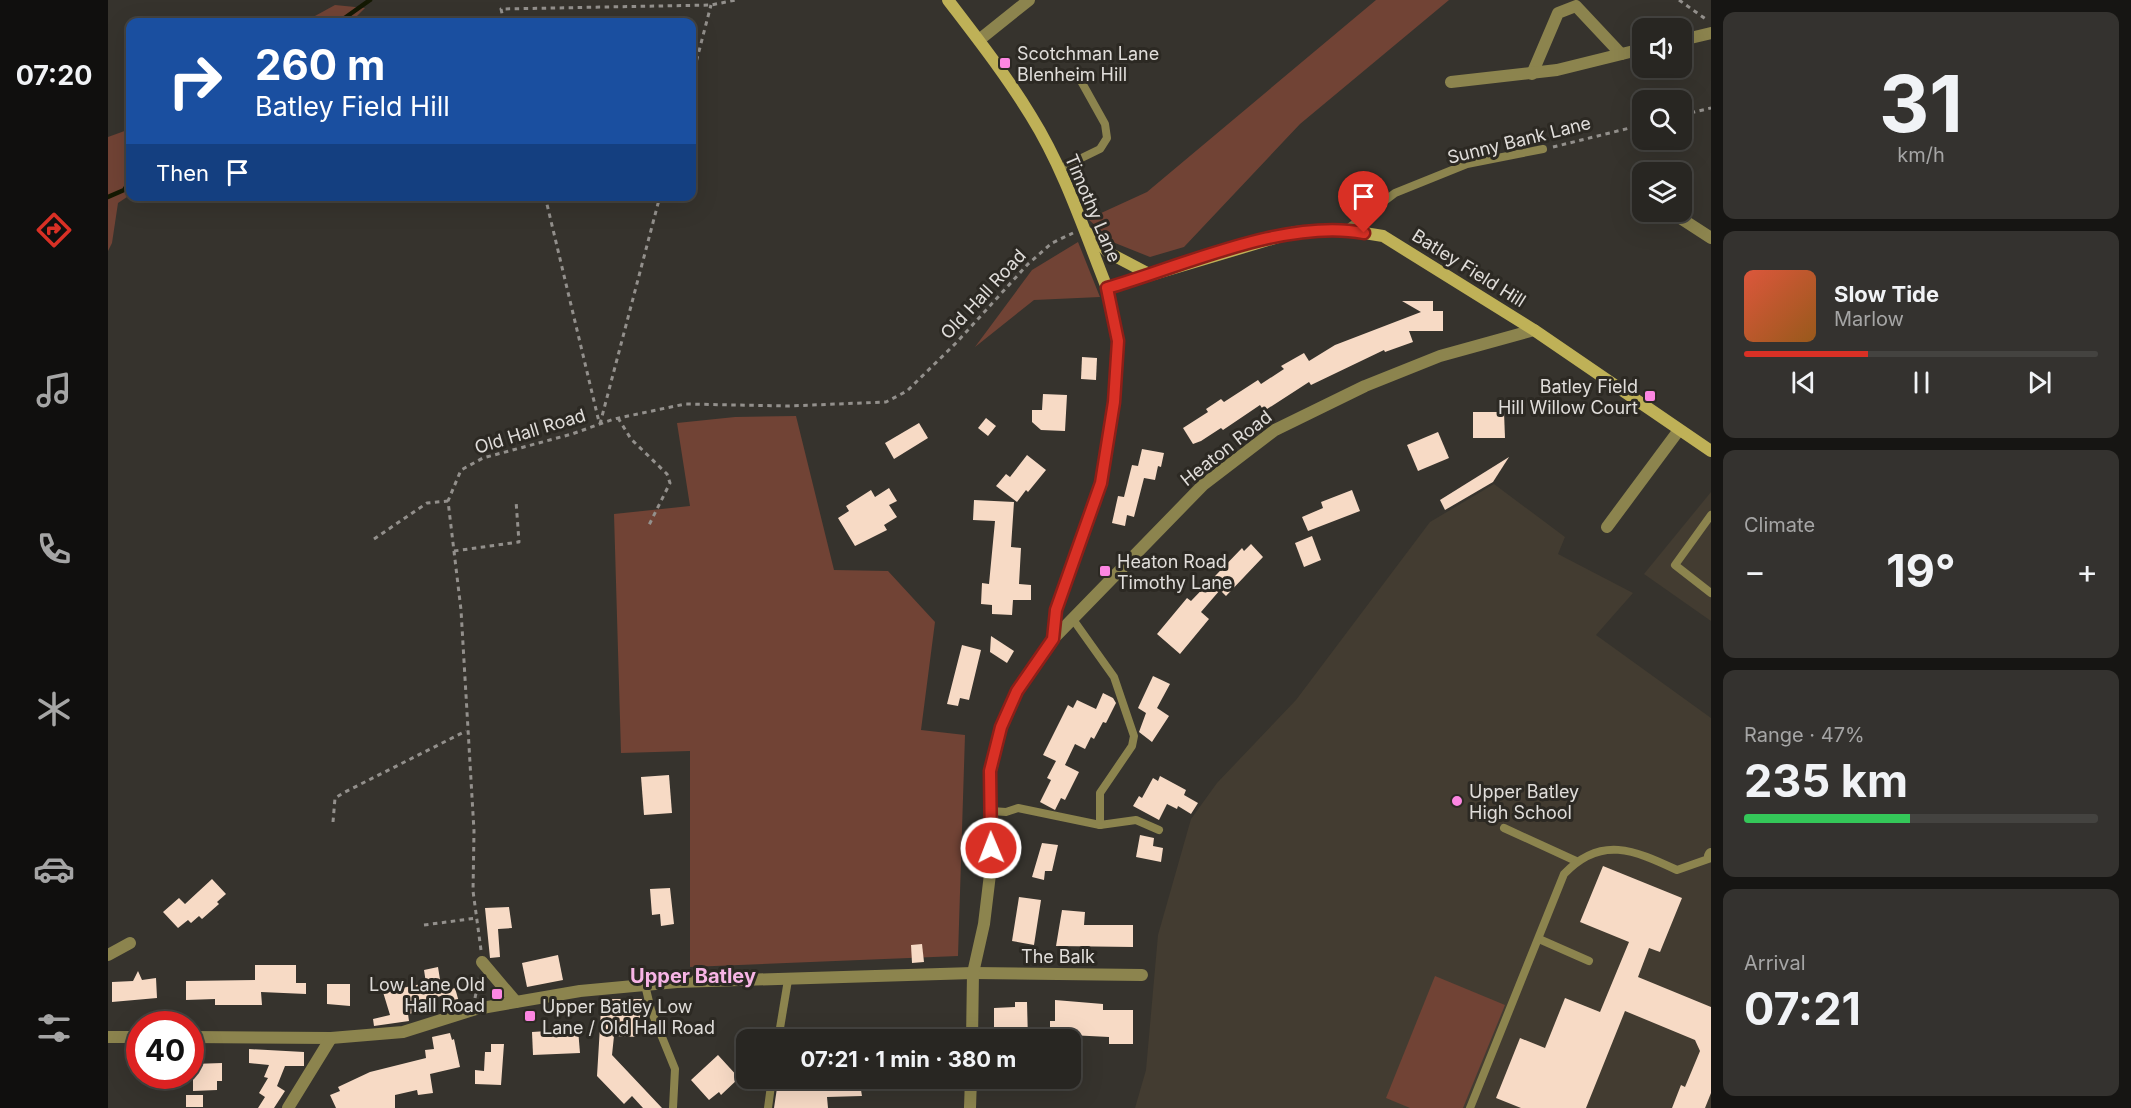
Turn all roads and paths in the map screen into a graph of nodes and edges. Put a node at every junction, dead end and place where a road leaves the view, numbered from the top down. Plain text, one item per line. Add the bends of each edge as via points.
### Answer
1 (736, 0) edge
2 (948, 0) edge
3 (1029, 0) edge
4 (1679, 0) edge
5 (711, 5) junction
6 (503, 18) edge
7 (1711, 23) edge
8 (1711, 33) edge
9 (1692, 38) edge
10 (979, 40) junction
11 (1632, 52) edge
12 (1621, 54) junction
13 (696, 63) edge
14 (1076, 72) dead end
15 (1532, 74) junction
16 (1451, 82) dead end
17 (1711, 108) edge
18 (1692, 113) edge
19 (1632, 127) edge
20 (1542, 149) joint
21 (1059, 170) junction
22 (546, 201) edge
23 (659, 201) edge
24 (1686, 222) edge
25 (1083, 228) junction
26 (1346, 230) junction
27 (1711, 238) edge
28 (1151, 275) junction
29 (1107, 288) junction
30 (1534, 330) junction
31 (618, 418) junction
32 (600, 424) junction
33 (1679, 430) junction
34 (1711, 452) edge
35 (448, 501) junction
36 (516, 501) dead end
37 (1711, 515) edge
38 (648, 527) dead end
39 (1607, 527) dead end
40 (374, 539) dead end
41 (454, 551) junction
42 (1711, 593) edge
43 (1072, 618) junction
44 (1053, 639) junction
45 (466, 731) junction
46 (991, 811) junction
47 (333, 822) dead end
48 (1100, 825) junction
49 (1504, 828) dead end
50 (1159, 830) dead end
51 (1711, 856) edge
52 (1576, 861) junction
53 (477, 918) junction
54 (424, 925) dead end
55 (1539, 939) junction
56 (130, 943) dead end
57 (108, 955) edge
58 (1589, 961) dead end
59 (482, 962) junction
60 (973, 974) junction
61 (1142, 975) dead end
62 (788, 980) junction
63 (645, 985) junction
64 (516, 1002) junction
65 (476, 1010) junction
66 (780, 1029) edge
67 (972, 1029) edge
68 (204, 1036) edge
69 (108, 1037) edge
70 (126, 1037) edge
71 (331, 1038) junction
72 (771, 1089) edge
73 (971, 1089) edge
74 (288, 1108) edge
75 (673, 1108) edge
76 (768, 1108) edge
77 (970, 1108) edge
78 (1470, 1108) edge

1 - 5 path
2 - 10 main road, Timothy Lane
3 - 10 street
4 - 7 path
5 - 6 path via 501,9
5 - 13 path
8 - 9 street
10 - 21 main road, Timothy Lane via 1032,117
11 - 12 street
12 - 15 street
12 - 15 street via 1576,6 1558,13
14 - 21 lane via 1105,124 1107,138 1100,149
15 - 16 street
17 - 18 path
19 - 20 path, Sunny Bank Lane
20 - 26 lane, Sunny Bank Lane via 1467,164 1395,193
21 - 25 main road, Timothy Lane
22 - 32 path
23 - 32 path
24 - 27 street
25 - 28 main road via 1108,254
25 - 29 main road, Timothy Lane
25 - 31 path, Old Hall Road via 1052,243 1028,264 988,311 907,391 886,402 788,406 685,404
26 - 28 main road, Batley Field Hill via 1295,232
26 - 30 main road, Batley Field Hill via 1383,236
28 - 29 main road, Batley Field Hill
29 - 44 street, Timothy Lane via 1118,341 1114,402 1101,483 1056,610
30 - 33 main road, Batley Field Hill
30 - 43 street, Heaton Road via 1440,356 1365,386 1275,430 1203,485
31 - 32 path, Old Hall Road
31 - 38 path via 630,439 667,474 670,483
32 - 35 path, Old Hall Road via 483,458 461,470
33 - 34 main road, Batley Field Hill
33 - 39 street
35 - 40 path via 427,503
35 - 41 path, Old Hall Road
36 - 41 path via 519,542
37 - 42 lane via 1676,565
41 - 45 path, Old Hall Road via 461,610
43 - 44 street, Heaton Road
43 - 48 lane via 1114,677 1134,736 1132,746 1100,793
44 - 46 street, Timothy Lane via 1017,691 1001,727 990,771
45 - 47 path via 335,798
45 - 53 path, Old Hall Road
46 - 48 lane via 1018,808
46 - 60 street, Timothy Lane via 991,866
48 - 50 lane via 1136,820
49 - 52 lane
51 - 52 lane via 1677,870 1647,855 1619,848 1598,850
52 - 55 lane via 1564,874
53 - 54 path
53 - 59 path, Old Hall Road
55 - 58 lane
55 - 78 lane
56 - 57 street
59 - 64 street
59 - 65 path, Old Hall Road
60 - 61 street, The Balk
60 - 62 street, The Balk
60 - 67 street, Timothy Lane
62 - 63 street, The Balk
62 - 66 lane
63 - 64 street, The Balk
63 - 75 lane via 675,1069
64 - 65 street, The Balk
65 - 71 street, The Balk via 403,1032
68 - 71 street, The Balk
69 - 70 street
71 - 74 street
72 - 76 lane
73 - 77 street

